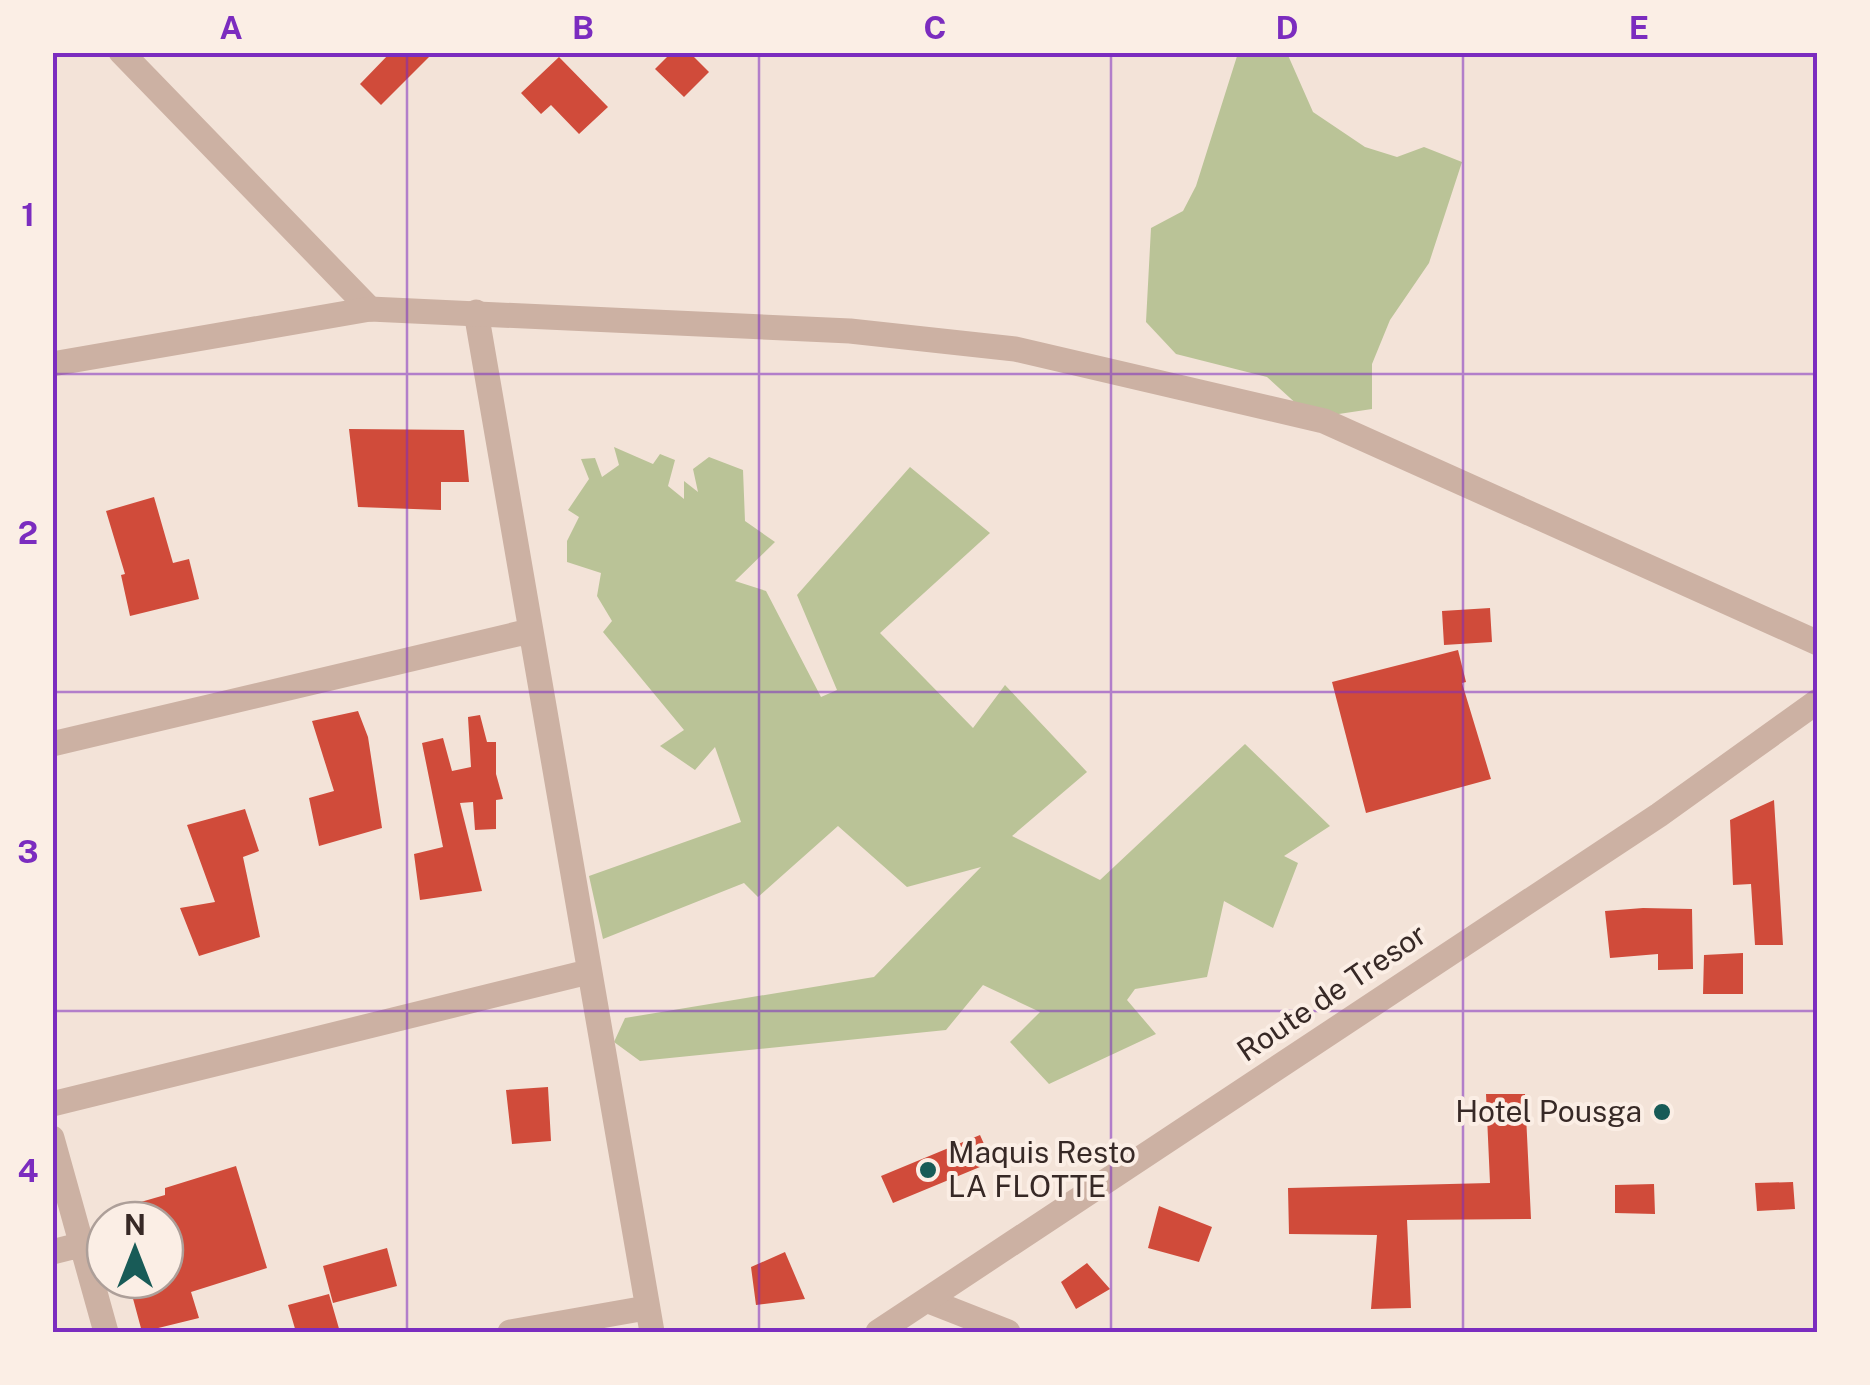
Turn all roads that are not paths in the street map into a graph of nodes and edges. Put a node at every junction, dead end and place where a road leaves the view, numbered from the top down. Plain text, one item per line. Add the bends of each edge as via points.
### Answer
1 (121, 52) edge
2 (370, 308) junction
3 (476, 312) junction
4 (52, 364) edge
5 (530, 631) junction
6 (1818, 643) edge
7 (1818, 701) edge
8 (52, 744) edge
9 (588, 972) junction
10 (52, 1104) edge
11 (52, 1138) edge
12 (84, 1244) junction
13 (52, 1252) edge
14 (928, 1301) junction
15 (649, 1320) edge
16 (106, 1332) edge
17 (510, 1332) edge
18 (867, 1332) edge
19 (878, 1332) edge
20 (1008, 1332) edge

1 - 2 street
2 - 3 street
2 - 4 street
3 - 5 street
3 - 6 street via 850,331 1016,350 1324,421
5 - 8 street
5 - 9 street
7 - 14 street, Route de Tresor via 1659,815
7 - 18 street
9 - 10 street
9 - 15 street
11 - 12 street
12 - 13 street
12 - 16 street
14 - 19 street, Route de Tresor
14 - 20 street
15 - 17 street

